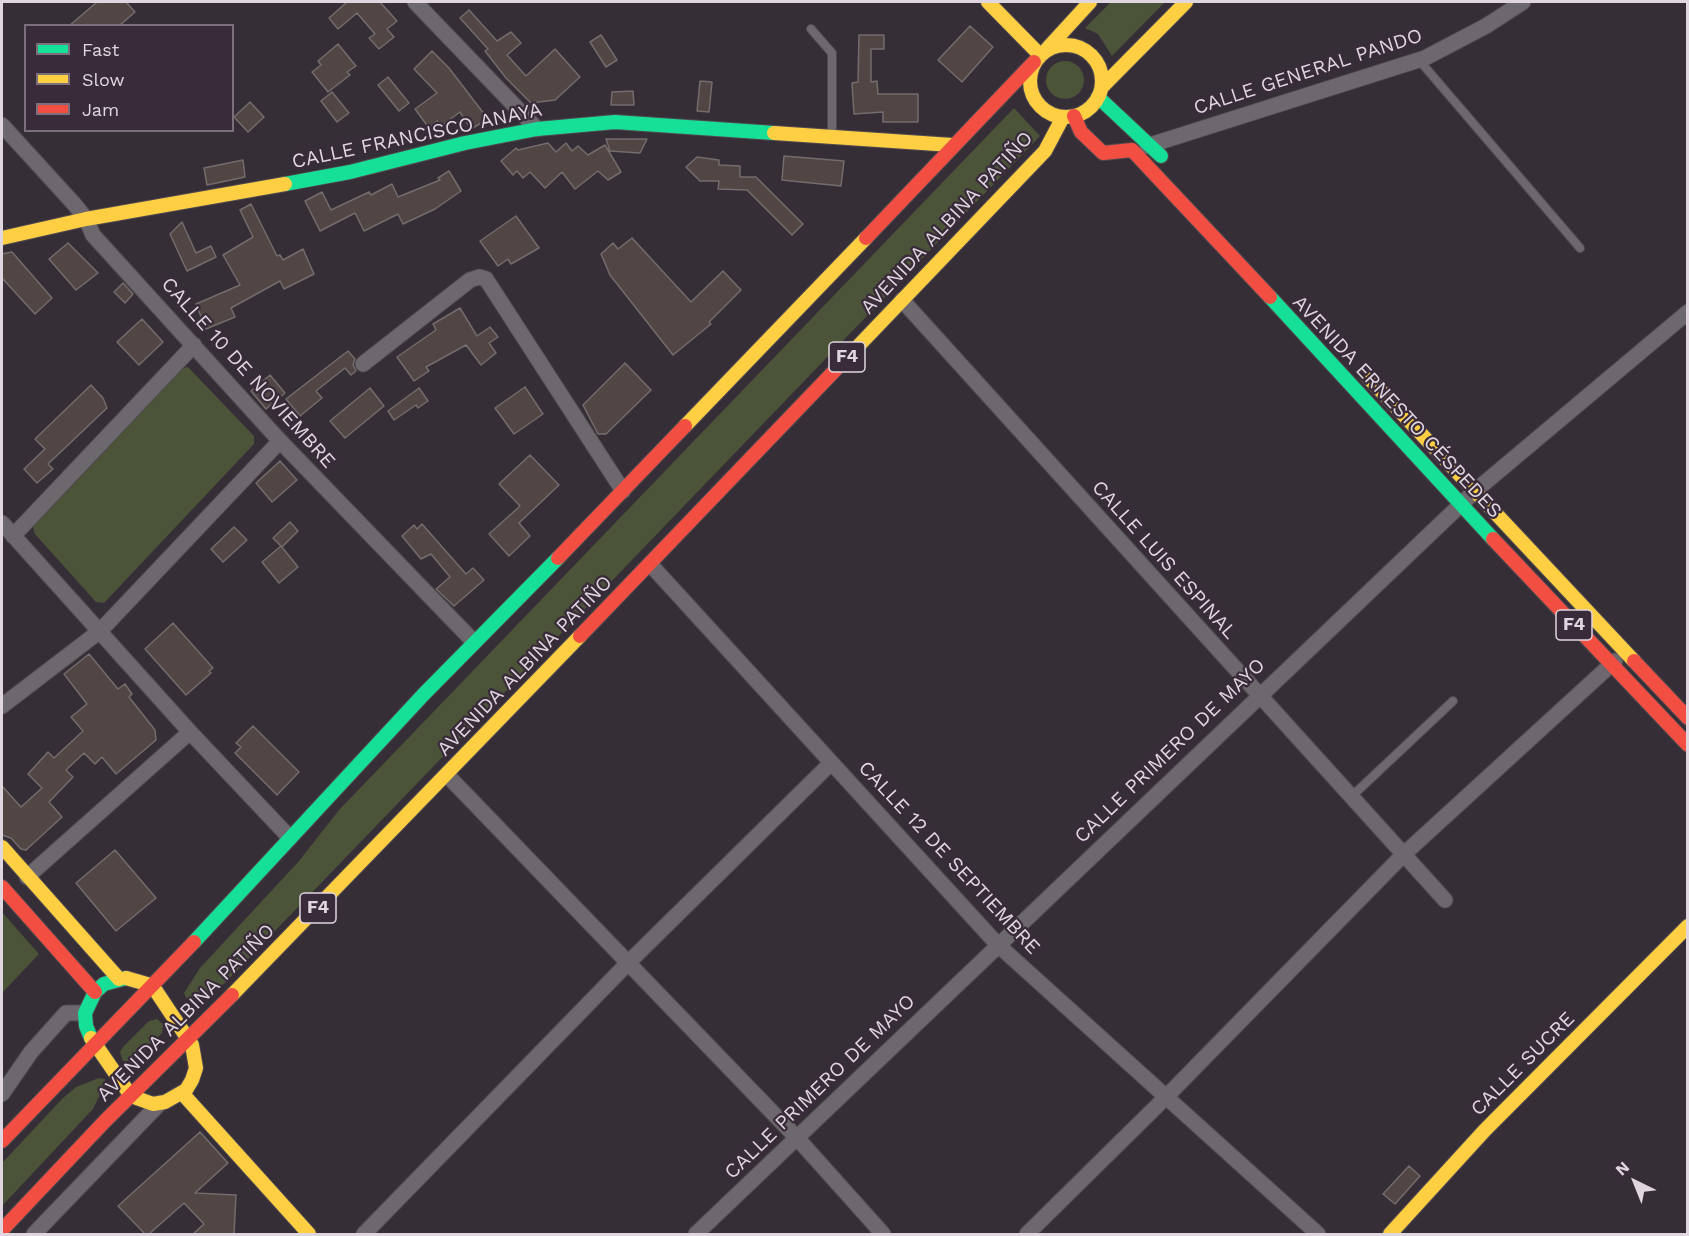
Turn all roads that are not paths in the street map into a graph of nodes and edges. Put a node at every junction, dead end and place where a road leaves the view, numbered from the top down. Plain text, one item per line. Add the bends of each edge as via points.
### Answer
1 (415, 2) edge
2 (988, 2) edge
3 (1090, 2) edge
4 (1186, 2) edge
5 (1523, 2) edge
6 (811, 29) dead end
7 (1040, 55) junction
8 (1419, 60) junction
9 (1100, 92) junction
10 (1069, 117) junction
11 (2, 125) edge
12 (537, 129) junction
13 (832, 137) junction
14 (952, 145) junction
15 (1151, 145) junction
16 (1132, 150) junction
17 (1167, 162) dead end
18 (86, 219) junction
19 (2, 238) edge
20 (1580, 248) dead end
21 (902, 300) junction
22 (1688, 312) edge
23 (194, 345) junction
24 (1354, 361) dead end
25 (363, 364) dead end
26 (280, 441) junction
27 (1475, 490) junction
28 (623, 491) junction
29 (1461, 505) junction
30 (2, 524) edge
31 (13, 536) junction
32 (650, 564) junction
33 (100, 631) junction
34 (474, 642) junction
35 (1625, 652) junction
36 (1611, 665) junction
37 (1258, 695) junction
38 (1453, 701) dead end
39 (2, 706) edge
40 (1688, 718) edge
41 (190, 732) junction
42 (1688, 745) edge
43 (831, 763) junction
44 (447, 775) junction
45 (1350, 798) junction
46 (290, 838) junction
47 (2, 847) edge
48 (1403, 855) junction
49 (27, 877) junction
50 (2, 887) edge
51 (1445, 900) dead end
52 (1688, 926) edge
53 (998, 945) junction
54 (628, 963) junction
55 (119, 979) junction
56 (151, 986) junction
57 (95, 992) junction
58 (86, 1013) junction
59 (188, 1039) junction
60 (94, 1044) junction
61 (182, 1093) junction
62 (2, 1094) edge
63 (131, 1096) junction
64 (1166, 1097) junction
65 (160, 1103) junction
66 (798, 1139) junction
67 (2, 1142) edge
68 (2, 1230) edge
69 (34, 1234) edge
70 (309, 1234) edge
71 (364, 1234) edge
72 (696, 1234) edge
73 (883, 1234) edge
74 (1027, 1234) edge
75 (1318, 1234) edge
76 (1390, 1234) edge

1 - 12 street
2 - 7 main road
3 - 7 main road
4 - 9 main road, F4
5 - 8 street, CALLE GENERAL PANDO
6 - 13 lane via 832,52
7 - 9 main road via 1065,44 1082,48 1100,69
7 - 10 main road via 1029,83 1031,93 1044,110
7 - 14 main road
8 - 15 street, CALLE GENERAL PANDO
8 - 20 lane
9 - 10 main road, F4 via 1084,112
9 - 15 main road
10 - 16 main road via 1103,153
10 - 21 main road, AVENIDA ALBINA PATIÑO / F4 via 1045,151
11 - 18 street, CALLE 10 DE NOVIEMBRE
12 - 13 main road, CALLE FRANCISCO ANAYA via 615,122
12 - 18 main road, CALLE FRANCISCO ANAYA via 350,172
13 - 14 main road, CALLE FRANCISCO ANAYA
14 - 28 main road
15 - 16 street, CALLE GENERAL PANDO
15 - 17 main road
16 - 29 main road, AVENIDA ERNESTO CÉSPEDES / F4
18 - 19 main road, CALLE FRANCISCO ANAYA
18 - 23 street, CALLE 10 DE NOVIEMBRE via 93,235
21 - 32 main road, AVENIDA ALBINA PATIÑO / F4
21 - 37 street, CALLE LUIS ESPINAL
22 - 27 street, CALLE PRIMERO DE MAYO
23 - 26 street, CALLE 10 DE NOVIEMBRE
23 - 31 street
24 - 27 main road, AVENIDA ERNESTO CÉSPEDES / F4
25 - 28 street via 470,280 479,276 486,279
26 - 33 street
26 - 34 street, CALLE 10 DE NOVIEMBRE
27 - 29 street, CALLE PRIMERO DE MAYO
27 - 35 main road, AVENIDA ERNESTO CÉSPEDES / F4
28 - 34 main road
29 - 36 main road, AVENIDA ERNESTO CÉSPEDES / F4
29 - 37 street, CALLE PRIMERO DE MAYO
30 - 31 street
31 - 33 street
32 - 43 street, CALLE 12 DE SEPTIEMBRE
32 - 44 main road, AVENIDA ALBINA PATIÑO / F4
33 - 39 street
33 - 41 street
34 - 46 main road
35 - 36 street
35 - 40 main road, AVENIDA ERNESTO CÉSPEDES / F4
36 - 42 main road, AVENIDA ERNESTO CÉSPEDES / F4
36 - 48 street
37 - 45 street, CALLE LUIS ESPINAL
37 - 53 street, CALLE PRIMERO DE MAYO
38 - 45 lane
41 - 46 street
41 - 49 street
43 - 53 street, CALLE 12 DE SEPTIEMBRE
43 - 54 street
44 - 54 street
44 - 59 main road, AVENIDA ALBINA PATIÑO / F4
45 - 48 street, CALLE LUIS ESPINAL
46 - 56 main road
47 - 49 main road
48 - 51 street, CALLE LUIS ESPINAL
48 - 64 street
49 - 55 main road
50 - 57 main road
52 - 76 main road, CALLE SUCRE via 1485,1130
53 - 64 street, CALLE 12 DE SEPTIEMBRE
53 - 66 street, CALLE PRIMERO DE MAYO
54 - 66 street
54 - 71 street
55 - 56 main road via 137,979
55 - 57 main road
56 - 59 main road
56 - 60 main road
57 - 58 main road
58 - 60 main road via 86,1026
58 - 62 street via 66,1013 31,1052
59 - 61 main road via 196,1068
59 - 63 main road, AVENIDA ALBINA PATIÑO / F4
60 - 63 main road
60 - 67 main road
61 - 65 main road
61 - 70 main road
63 - 65 main road
63 - 68 main road, AVENIDA ALBINA PATIÑO / F4
64 - 74 street
64 - 75 street, CALLE 12 DE SEPTIEMBRE
65 - 69 street
66 - 72 street, CALLE PRIMERO DE MAYO
66 - 73 street

